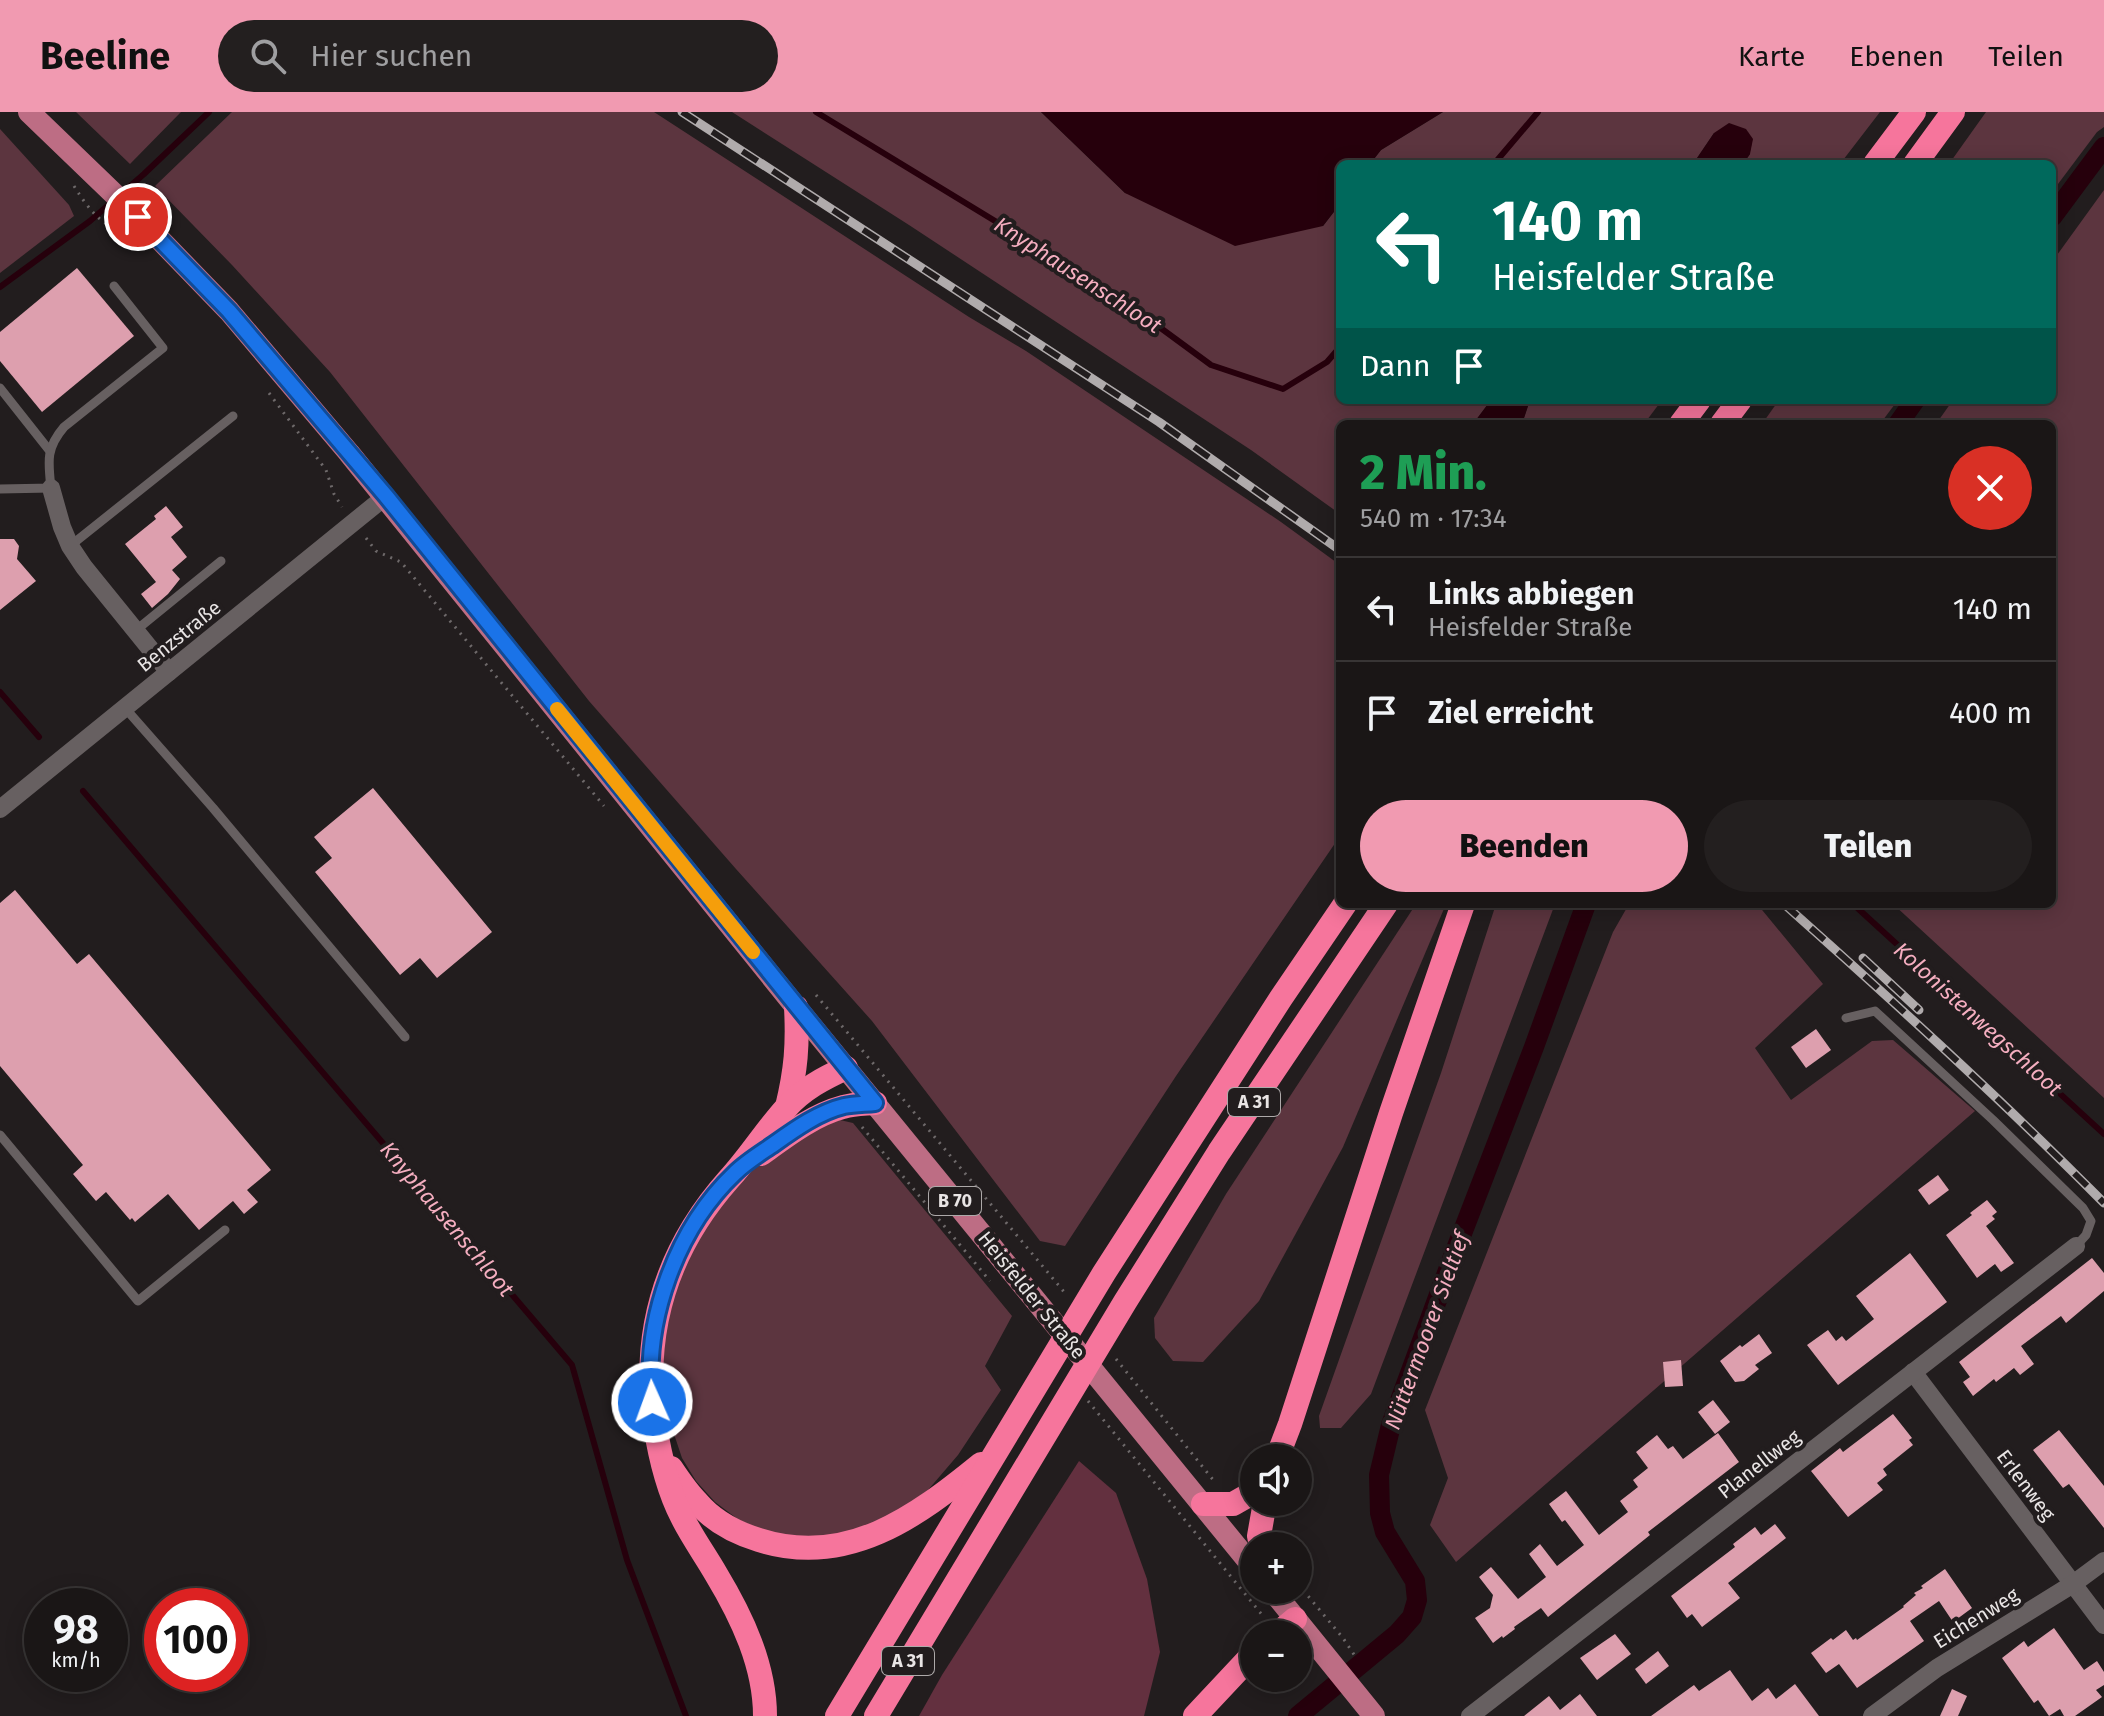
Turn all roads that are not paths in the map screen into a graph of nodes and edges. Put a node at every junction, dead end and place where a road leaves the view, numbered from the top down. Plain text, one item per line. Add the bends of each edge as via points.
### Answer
1 (29, 112) edge
2 (1914, 112) edge
3 (1953, 112) edge
4 (1878, 160) edge
5 (1918, 160) edge
6 (114, 286) dead end
7 (0, 388) edge
8 (233, 416) dead end
9 (49, 450) junction
10 (51, 488) junction
11 (0, 489) edge
12 (386, 496) junction
13 (70, 546) junction
14 (221, 561) dead end
15 (135, 631) junction
16 (169, 672) junction
17 (125, 708) junction
18 (0, 809) edge
19 (1342, 908) edge
20 (1383, 908) edge
21 (1462, 908) edge
22 (796, 1007) junction
23 (1846, 1018) dead end
24 (405, 1037) dead end
25 (846, 1068) junction
26 (875, 1103) junction
27 (787, 1107) junction
28 (0, 1135) edge
29 (736, 1171) junction
30 (225, 1230) dead end
31 (2076, 1246) joint
32 (1913, 1372) junction
33 (1282, 1444) edge
34 (659, 1450) junction
35 (995, 1453) junction
36 (1240, 1500) edge
37 (1203, 1504) junction
38 (1240, 1550) edge
39 (2104, 1561) edge
40 (2073, 1584) junction
41 (2104, 1625) edge
42 (1312, 1650) edge
43 (1240, 1668) edge
44 (765, 1716) edge
45 (837, 1716) edge
46 (876, 1716) edge
47 (1195, 1716) edge
48 (1374, 1716) edge
49 (1470, 1716) edge
50 (1872, 1716) edge

1 - 12 main road, Heisfelder Straße / B 70 via 87,168 132,226 229,311
2 - 4 highway
3 - 5 highway
6 - 9 lane via 163,348 64,427
7 - 9 lane
8 - 13 lane
9 - 10 lane
10 - 11 lane
10 - 13 street
12 - 16 street, Benzstraße
12 - 22 main road, Heisfelder Straße / B 70
13 - 15 street
14 - 15 lane
15 - 16 street
16 - 17 street, Benzstraße
17 - 18 street, Benzstraße
17 - 24 lane
19 - 35 highway, A 31 via 1104,1273
20 - 46 highway, A 31 via 1219,1152
21 - 33 highway
22 - 25 main road, Heisfelder Straße / B 70
22 - 27 highway via 798,1047
23 - 31 lane via 1875,1011 2083,1208 2091,1221
25 - 26 main road, Heisfelder Straße / B 70
25 - 27 highway
26 - 29 highway via 822,1115
26 - 37 main road, Heisfelder Straße / B 70
27 - 29 highway
28 - 30 lane via 138,1301
29 - 34 highway via 688,1236 666,1286 651,1352
31 - 32 street, Planellweg
32 - 40 street, Erlenweg
32 - 49 street, Planellweg
34 - 35 highway via 698,1504 728,1527 773,1544 811,1549 838,1547 881,1531 947,1491
34 - 44 highway via 683,1520 747,1634
35 - 45 highway, A 31
36 - 37 highway
37 - 38 main road, Heisfelder Straße / B 70
39 - 40 street, Eichenweg
40 - 41 street, Erlenweg
40 - 50 street, Eichenweg via 1937,1668
42 - 48 main road via 1334,1666
43 - 47 highway

